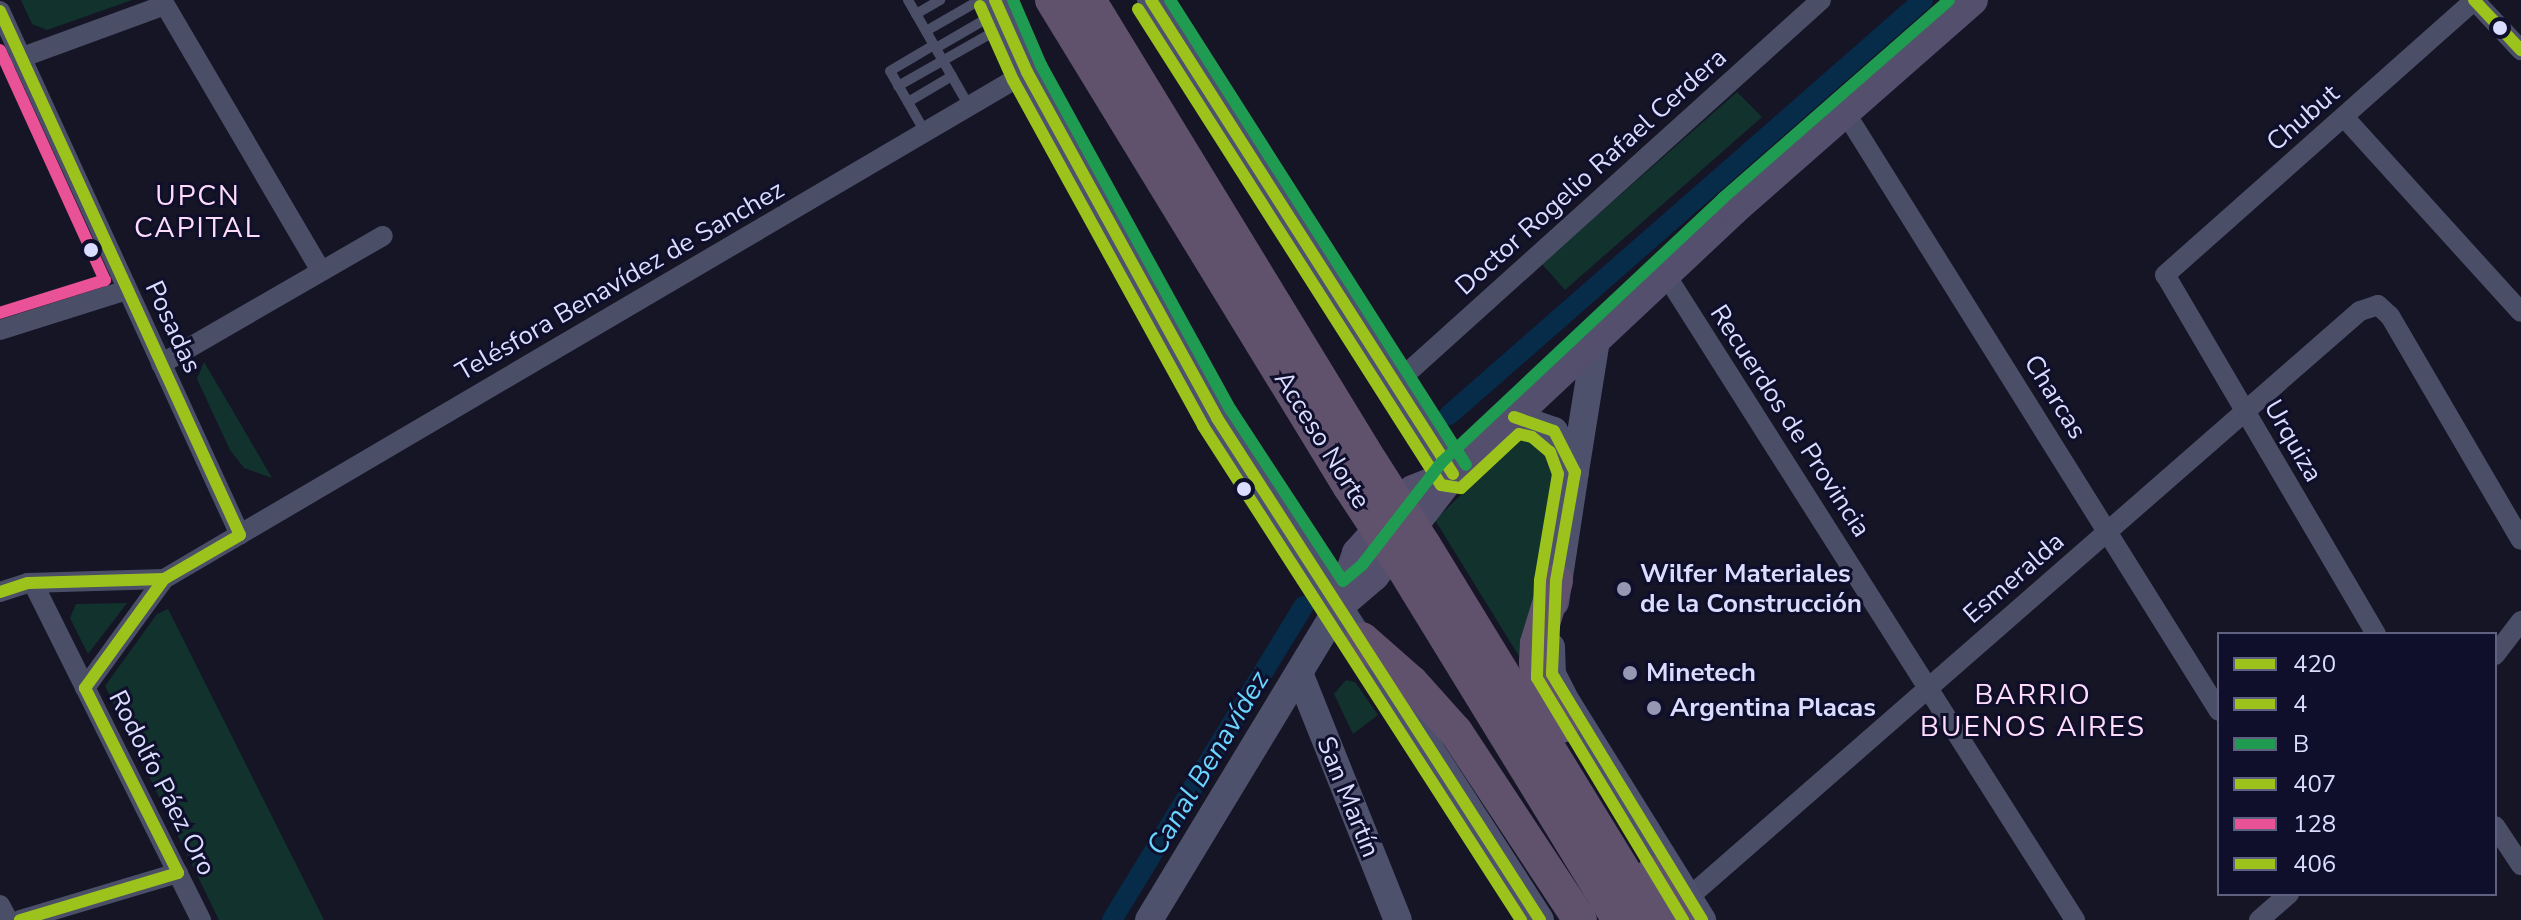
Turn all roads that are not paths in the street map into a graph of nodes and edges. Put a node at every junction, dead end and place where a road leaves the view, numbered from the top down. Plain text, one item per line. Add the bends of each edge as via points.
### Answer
1 (908, 0) edge
2 (940, 0) edge
3 (1052, 0) edge
4 (1089, 0) edge
5 (1151, 0) edge
6 (1821, 0) edge
7 (1973, 0) edge
8 (2475, 0) edge
9 (995, 9) edge
10 (0, 11) edge
11 (916, 14) junction
12 (926, 31) junction
13 (6, 38) edge
14 (935, 47) junction
15 (2521, 50) edge
16 (20, 58) junction
17 (943, 62) junction
18 (1027, 72) junction
19 (952, 76) junction
20 (898, 86) junction
21 (908, 102) junction
22 (969, 106) junction
23 (1845, 112) junction
24 (2344, 117) junction
25 (925, 132) junction
26 (383, 236) dead end
27 (321, 271) junction
28 (1666, 275) junction
29 (2165, 275) joint
30 (127, 290) junction
31 (2521, 312) edge
32 (0, 330) edge
33 (1596, 340) junction
34 (161, 364) junction
35 (1396, 383) junction
36 (2245, 411) junction
37 (1514, 417) junction
38 (1575, 472) junction
39 (1453, 474) junction
40 (1361, 475) junction
41 (2108, 531) junction
42 (240, 535) junction
43 (2521, 540) edge
44 (1414, 557) junction
45 (164, 579) junction
46 (1556, 581) joint
47 (33, 583) junction
48 (0, 592) edge
49 (1340, 605) junction
50 (2521, 621) edge
51 (2375, 632) edge
52 (1362, 639) junction
53 (2497, 652) edge
54 (1299, 673) junction
55 (1929, 686) junction
56 (85, 688) junction
57 (2217, 708) edge
58 (2497, 828) edge
59 (2517, 850) edge
60 (178, 873) junction
61 (2287, 896) edge
62 (0, 905) edge
63 (1691, 913) edge
64 (8, 920) edge
65 (20, 920) edge
66 (201, 920) edge
67 (1149, 920) edge
68 (1398, 920) edge
69 (1540, 920) edge
70 (1580, 920) edge
71 (1619, 920) edge
72 (1654, 920) edge
73 (2075, 920) edge
74 (2259, 920) edge

1 - 11 lane
2 - 11 lane
3 - 40 highway, Acceso Norte
4 - 40 highway, Acceso Norte
5 - 35 street
6 - 35 street, Doctor Rogelio Rafael Cerdera
7 - 23 main road
8 - 15 street
8 - 24 street, Chubut
9 - 12 lane
9 - 14 lane
9 - 17 lane
9 - 18 street
10 - 13 street, Posadas
11 - 12 lane
12 - 14 lane
13 - 16 street, Posadas
14 - 17 lane
14 - 20 lane via 890,71
16 - 27 street via 165,5
16 - 30 street, Posadas
17 - 19 lane
17 - 20 lane
18 - 22 street, Telésfora Benavídez de Sanchez
18 - 49 street via 1217,418
19 - 21 lane
19 - 22 lane
20 - 21 lane
21 - 25 lane
22 - 25 street, Telésfora Benavídez de Sanchez
23 - 28 main road
23 - 41 street, Charcas
24 - 29 street, Chubut
24 - 31 street
25 - 42 street, Telésfora Benavídez de Sanchez
26 - 27 street
27 - 34 street
28 - 33 main road
28 - 55 street, Recuerdos de Provincia
29 - 36 street, Urquiza
30 - 32 street
30 - 34 street, Posadas
33 - 37 main road
33 - 38 street
34 - 42 street, Posadas
35 - 39 street
36 - 41 street, Esmeralda
36 - 43 street, Esmeralda via 2360,311 2378,305 2390,316
36 - 51 street, Urquiza
37 - 38 street via 1554,431
37 - 39 main road
38 - 46 street
39 - 49 main road via 1429,512 1374,576
40 - 44 highway, Acceso Norte, bridge
41 - 55 street, Esmeralda
41 - 57 street, Charcas
42 - 45 street, Telésfora Benavídez de Sanchez
44 - 71 highway, Acceso Norte
44 - 72 highway, Acceso Norte
45 - 47 street
45 - 56 street
46 - 63 highway via 1537,643 1540,690
47 - 48 street
47 - 56 street, Rodolfo Páez Oro
49 - 52 street
49 - 54 street
50 - 53 street
52 - 69 street
52 - 70 highway via 1456,732
54 - 67 street
54 - 68 street, San Martín
55 - 63 street, Esmeralda
55 - 73 street, Recuerdos de Provincia
56 - 60 street, Rodolfo Páez Oro
58 - 59 street
60 - 65 street
60 - 66 street, Rodolfo Páez Oro
61 - 74 street
62 - 64 street

